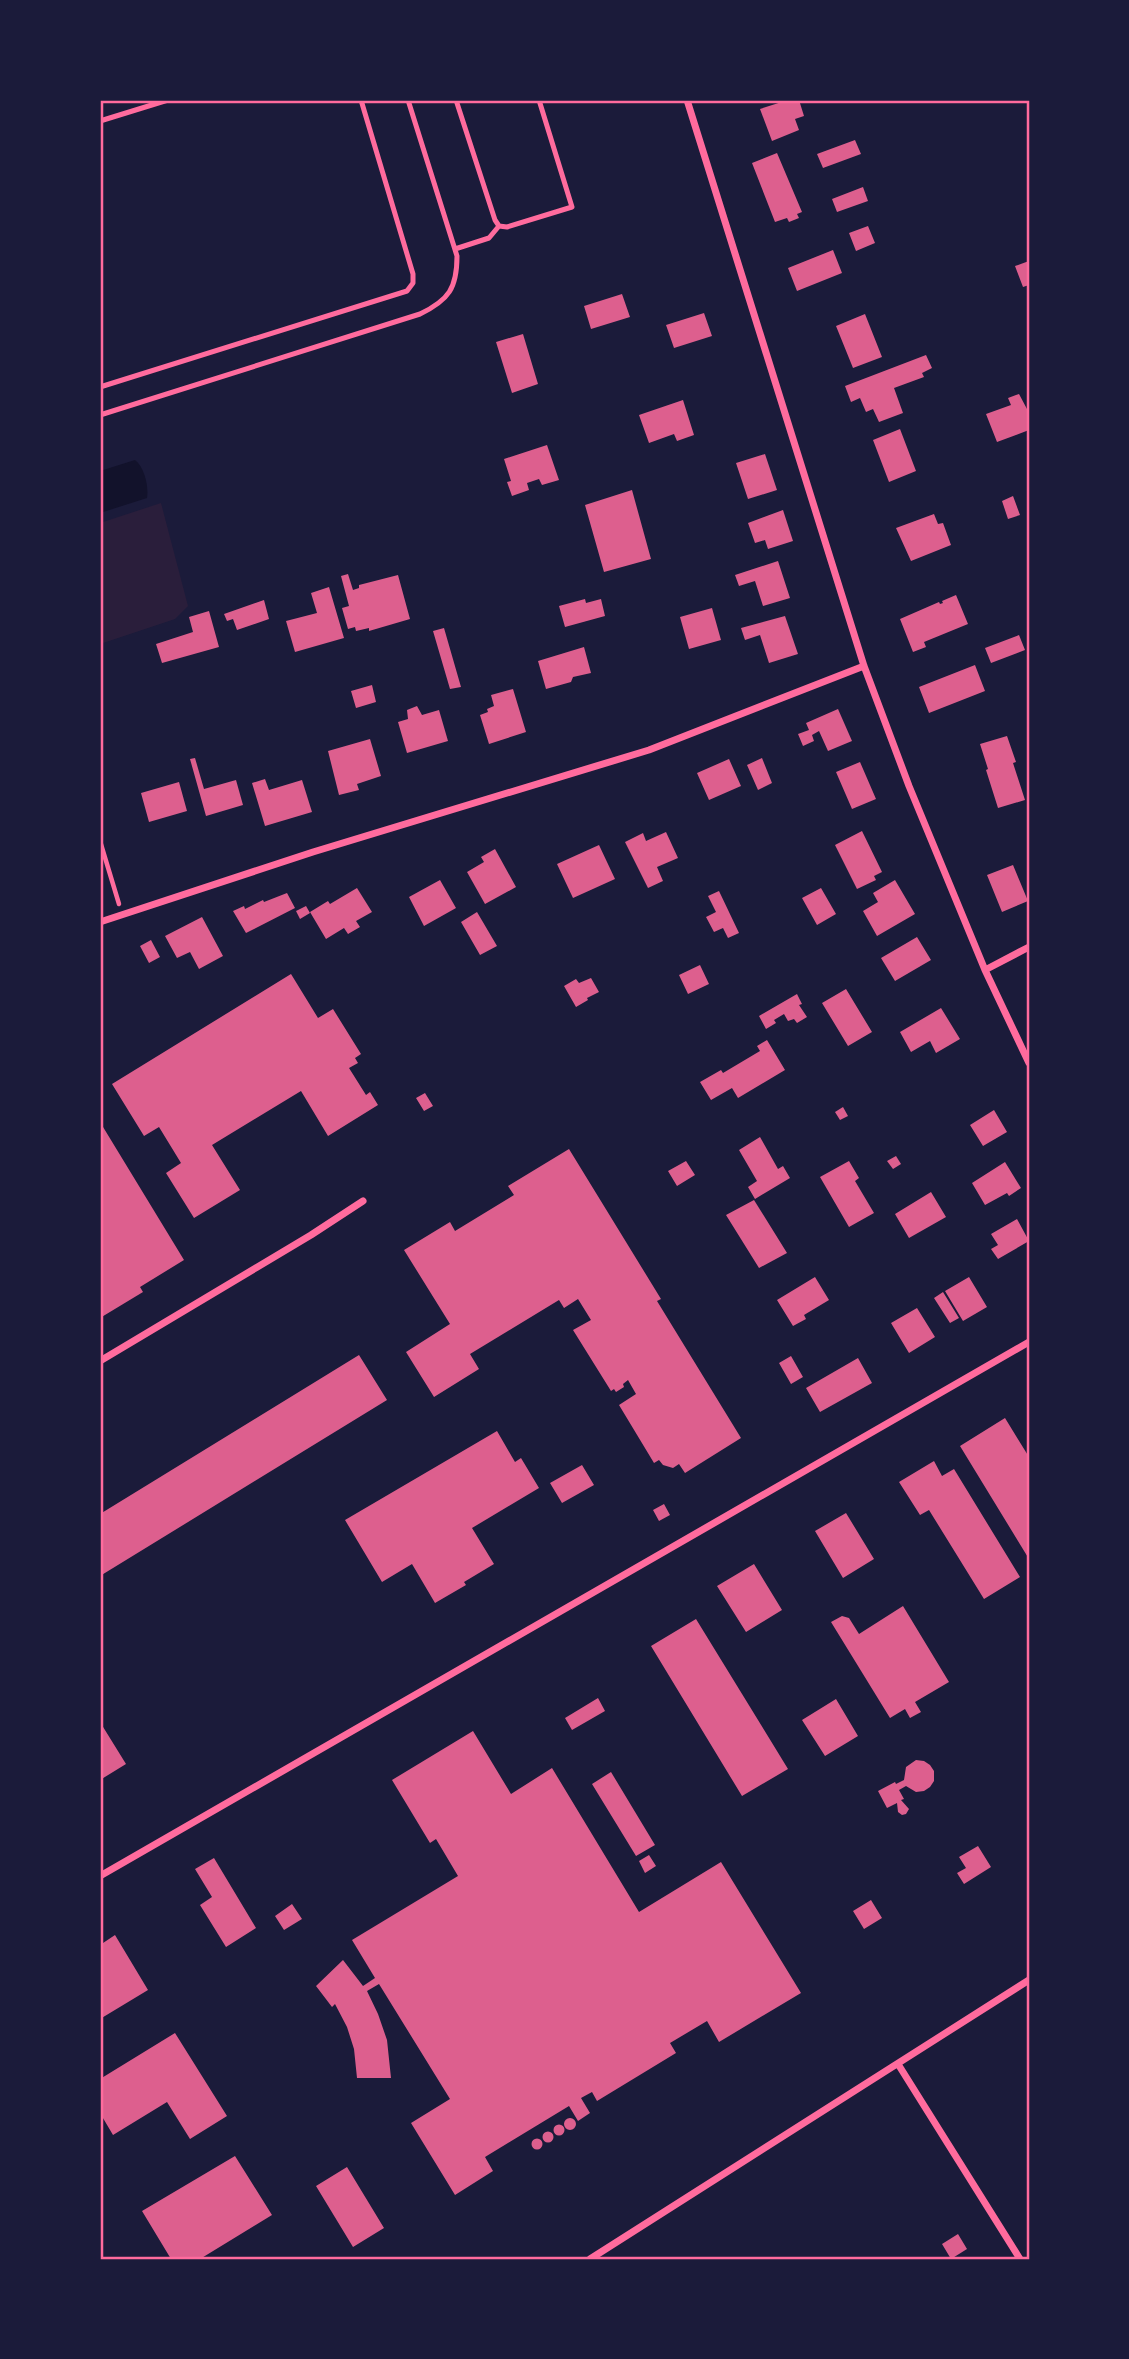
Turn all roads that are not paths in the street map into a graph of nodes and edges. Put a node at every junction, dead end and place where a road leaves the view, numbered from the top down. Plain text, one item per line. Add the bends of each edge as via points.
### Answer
1 (168, 100) edge
2 (361, 100) edge
3 (408, 100) edge
4 (456, 100) edge
5 (539, 100) edge
6 (687, 100) edge
7 (100, 121) edge
8 (499, 226) junction
9 (455, 249) junction
10 (100, 387) edge
11 (100, 415) edge
12 (864, 666) junction
13 (100, 922) edge
14 (1029, 947) edge
15 (985, 970) junction
16 (1029, 1063) edge
17 (363, 1200) dead end
18 (1029, 1342) edge
19 (100, 1361) edge
20 (100, 1876) edge
21 (1029, 1980) edge
22 (898, 2064) junction
23 (590, 2259) edge
24 (1020, 2259) edge

1 - 7 lane
2 - 10 lane via 413,275 407,291
3 - 9 lane
4 - 8 lane
5 - 8 lane via 572,206
6 - 12 street
8 - 9 lane via 489,238
9 - 11 lane via 457,275 451,291 439,305 420,314
12 - 13 street via 649,750
12 - 15 street
14 - 15 street
15 - 16 street
17 - 19 street
18 - 20 street
21 - 22 street
22 - 23 street
22 - 24 street

